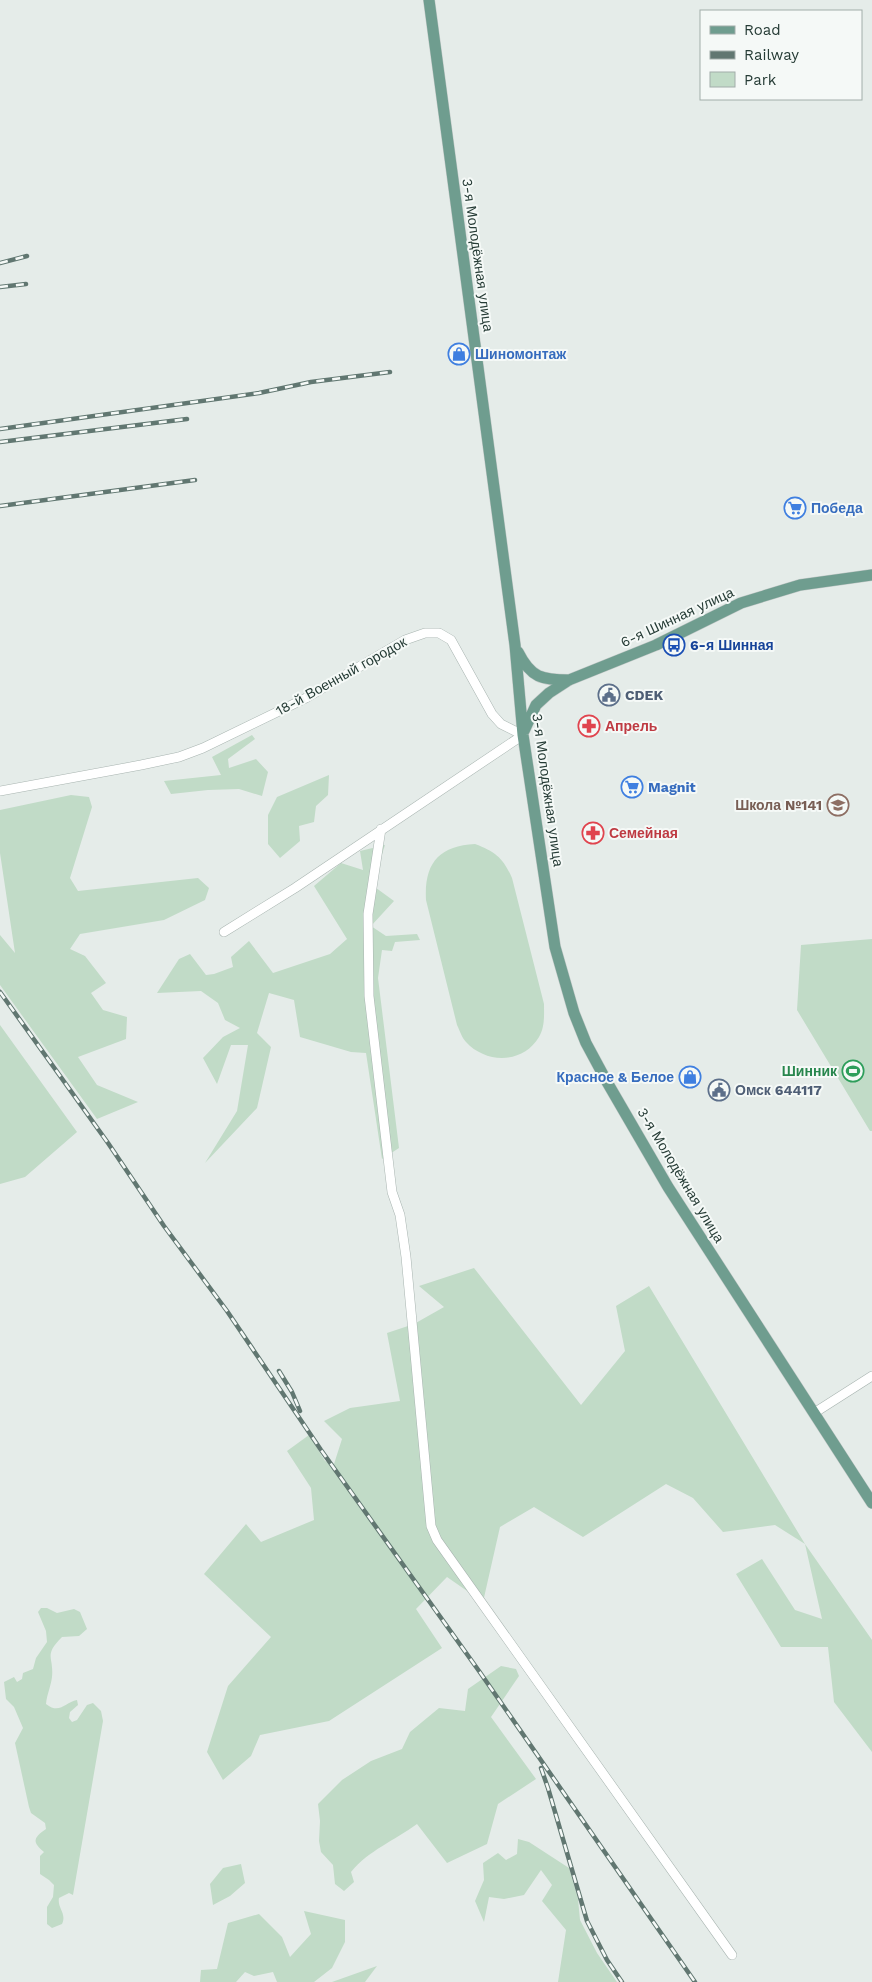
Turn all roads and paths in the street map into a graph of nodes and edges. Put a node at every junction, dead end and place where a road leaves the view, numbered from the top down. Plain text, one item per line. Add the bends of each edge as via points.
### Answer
1 (429, 0) edge
2 (872, 574) edge
3 (515, 645) junction
4 (569, 680) junction
5 (523, 735) junction
6 (0, 791) edge
7 (381, 830) junction
8 (224, 932) dead end
9 (872, 1376) edge
10 (814, 1412) junction
11 (872, 1503) edge
12 (732, 1955) dead end

1 - 3 main road, 3-я Молодёжная улица
2 - 4 main road, 6-я Шинная улица via 800,585 740,604 656,645
3 - 4 main road via 525,666 538,677
3 - 5 main road, 3-я Молодёжная улица
4 - 5 main road, 6-я Шинная улица via 536,705
5 - 6 street, 18-й Военный городок via 501,724 492,714 452,640 439,633 425,633 405,640 306,698 179,757
5 - 7 street
5 - 10 main road, 3-я Молодёжная улица via 555,947 586,1043 668,1187
7 - 8 street
7 - 12 street via 368,914 369,996 392,1192 400,1215 406,1257 431,1526 437,1540
9 - 10 street
10 - 11 main road, 3-я Молодёжная улица

